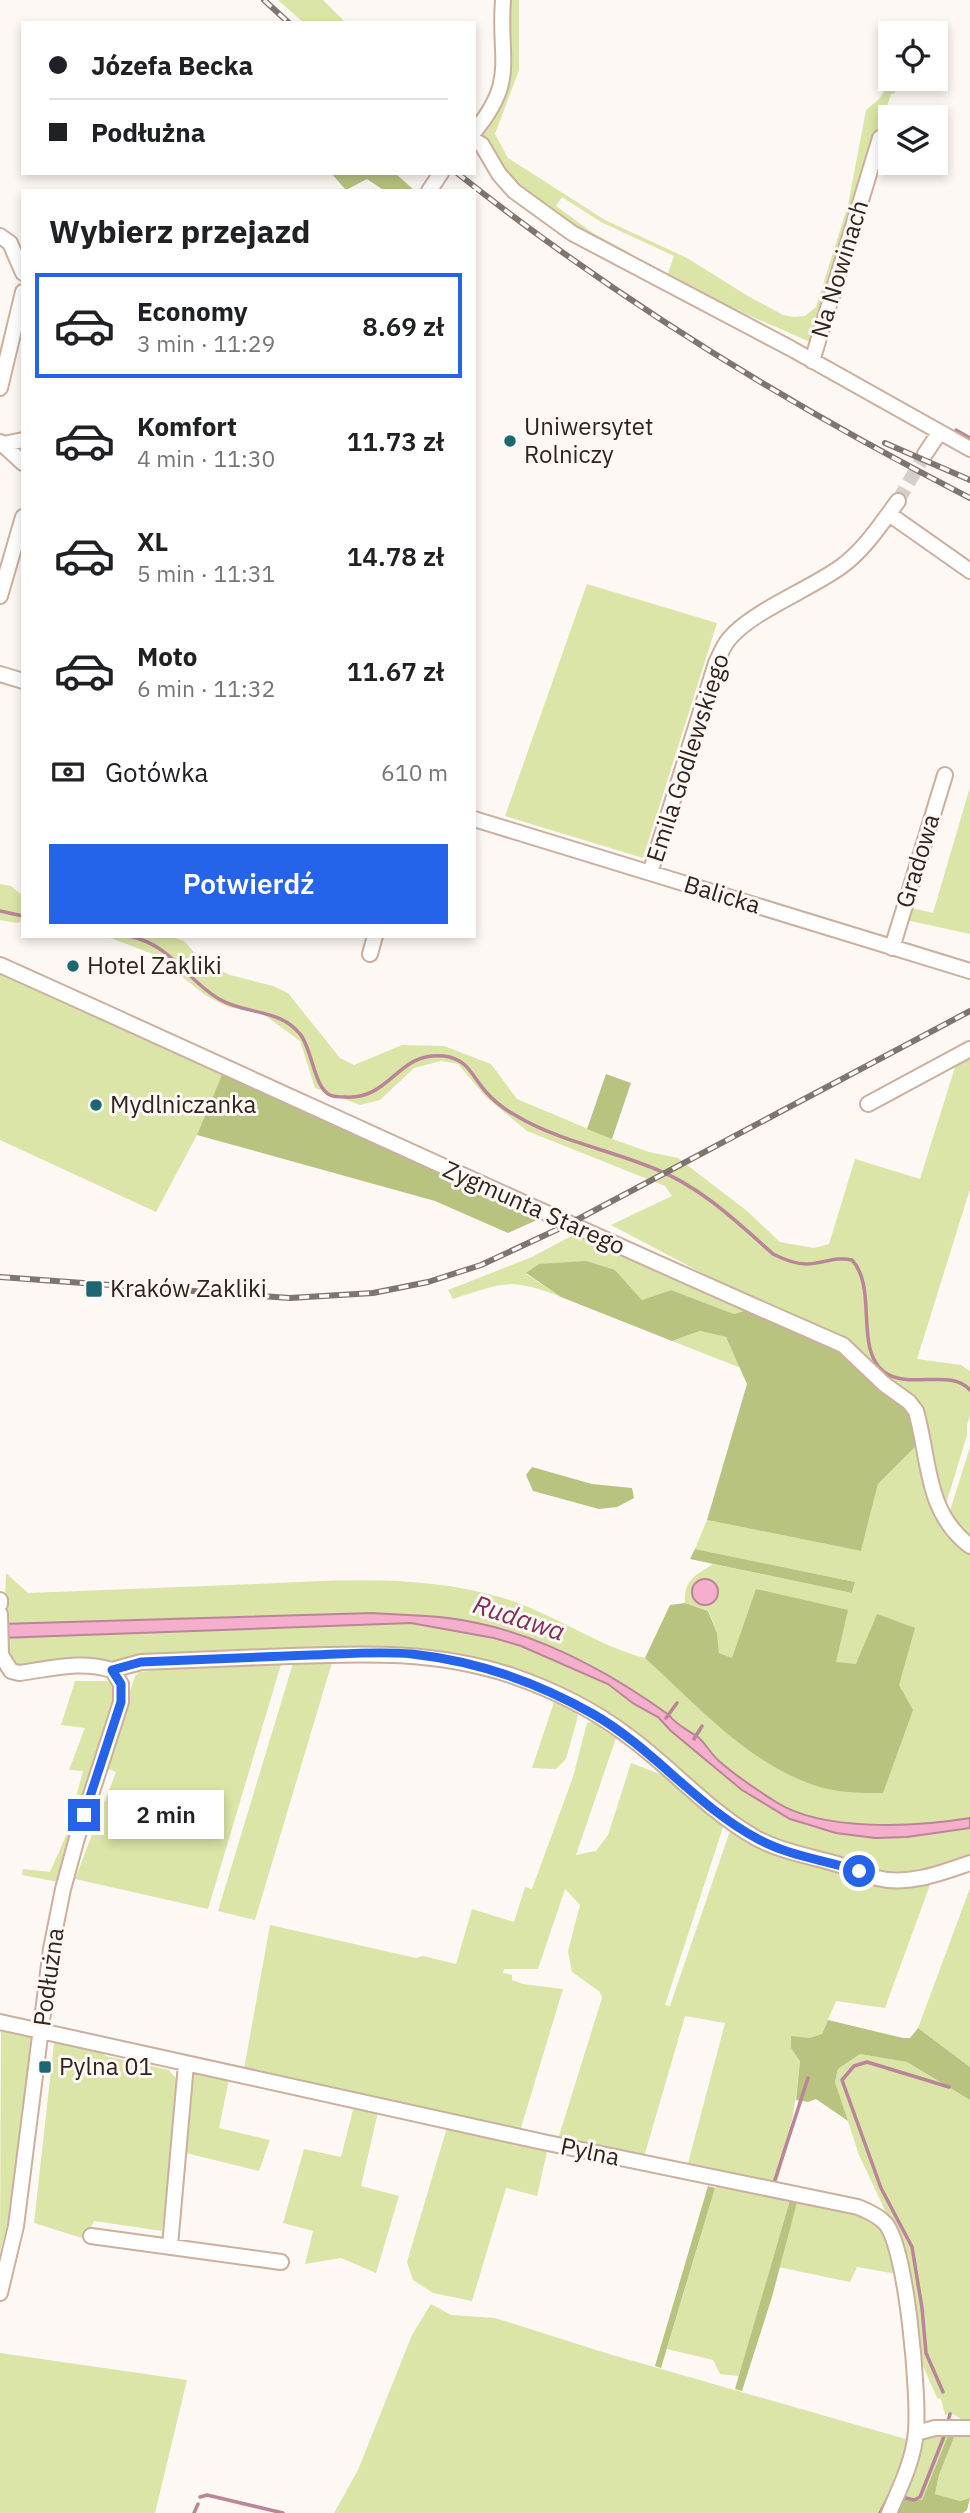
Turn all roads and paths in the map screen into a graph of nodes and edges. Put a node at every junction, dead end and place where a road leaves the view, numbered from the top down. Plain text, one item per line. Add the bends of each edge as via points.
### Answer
1 (503, 0) edge
2 (476, 129) edge
3 (476, 141) edge
4 (878, 145) edge
5 (0, 236) edge
6 (21, 268) edge
7 (21, 300) edge
8 (812, 361) junction
9 (0, 385) edge
10 (939, 433) junction
11 (21, 440) edge
12 (1, 444) edge
13 (970, 449) edge
14 (925, 454) tunnel mouth
15 (21, 461) edge
16 (898, 502) tunnel mouth
17 (889, 514) junction
18 (21, 524) edge
19 (970, 571) edge
20 (0, 596) edge
21 (0, 674) edge
22 (21, 680) edge
23 (945, 775) dead end
24 (476, 819) edge
25 (650, 873) junction
26 (374, 938) edge
27 (892, 948) junction
28 (370, 954) dead end
29 (0, 965) edge
30 (970, 971) edge
31 (970, 1049) edge
32 (868, 1104) dead end
33 (970, 1546) edge
34 (0, 1614) edge
35 (1, 1654) edge
36 (112, 1670) junction
37 (970, 1863) edge
38 (0, 2022) edge
39 (42, 2031) junction
40 (186, 2064) junction
41 (91, 2236) dead end
42 (170, 2246) junction
43 (281, 2262) dead end
44 (0, 2293) edge
45 (970, 2428) edge
46 (916, 2434) junction
47 (889, 2513) edge

1 - 2 street via 504,76 496,103
3 - 8 street via 514,191 572,233
4 - 8 street, Na Nowinach
5 - 6 street via 10,243
7 - 9 street
8 - 10 street
10 - 13 street
10 - 14 street
11 - 12 street
12 - 15 street
16 - 17 street, Emila Godlewskiego
17 - 19 street
17 - 25 street, Emila Godlewskiego via 845,565 729,638 716,663
18 - 20 street
21 - 22 street
23 - 27 street, Gradowa
24 - 25 street, Balicka
25 - 27 street, Balicka
26 - 28 street
27 - 30 street, Balicka
29 - 33 street, Zygmunta Starego via 843,1345 916,1411 936,1502
31 - 32 street
34 - 35 street
35 - 36 street via 10,1671 19,1673 71,1664
36 - 37 street via 141,1662 363,1653 412,1654 480,1667 542,1687 602,1719 628,1735 732,1822 784,1850 891,1879 928,1877
36 - 39 street, Podłużna via 121,1684 121,1702 63,1889
38 - 39 street, Pylna
39 - 40 street, Pylna
39 - 44 street, Podłużna via 16,2226
40 - 42 street
40 - 46 street, Pylna via 869,2211 885,2223 902,2276 914,2364
41 - 42 street
42 - 43 street
45 - 46 street via 935,2428
46 - 47 street, Pylna

